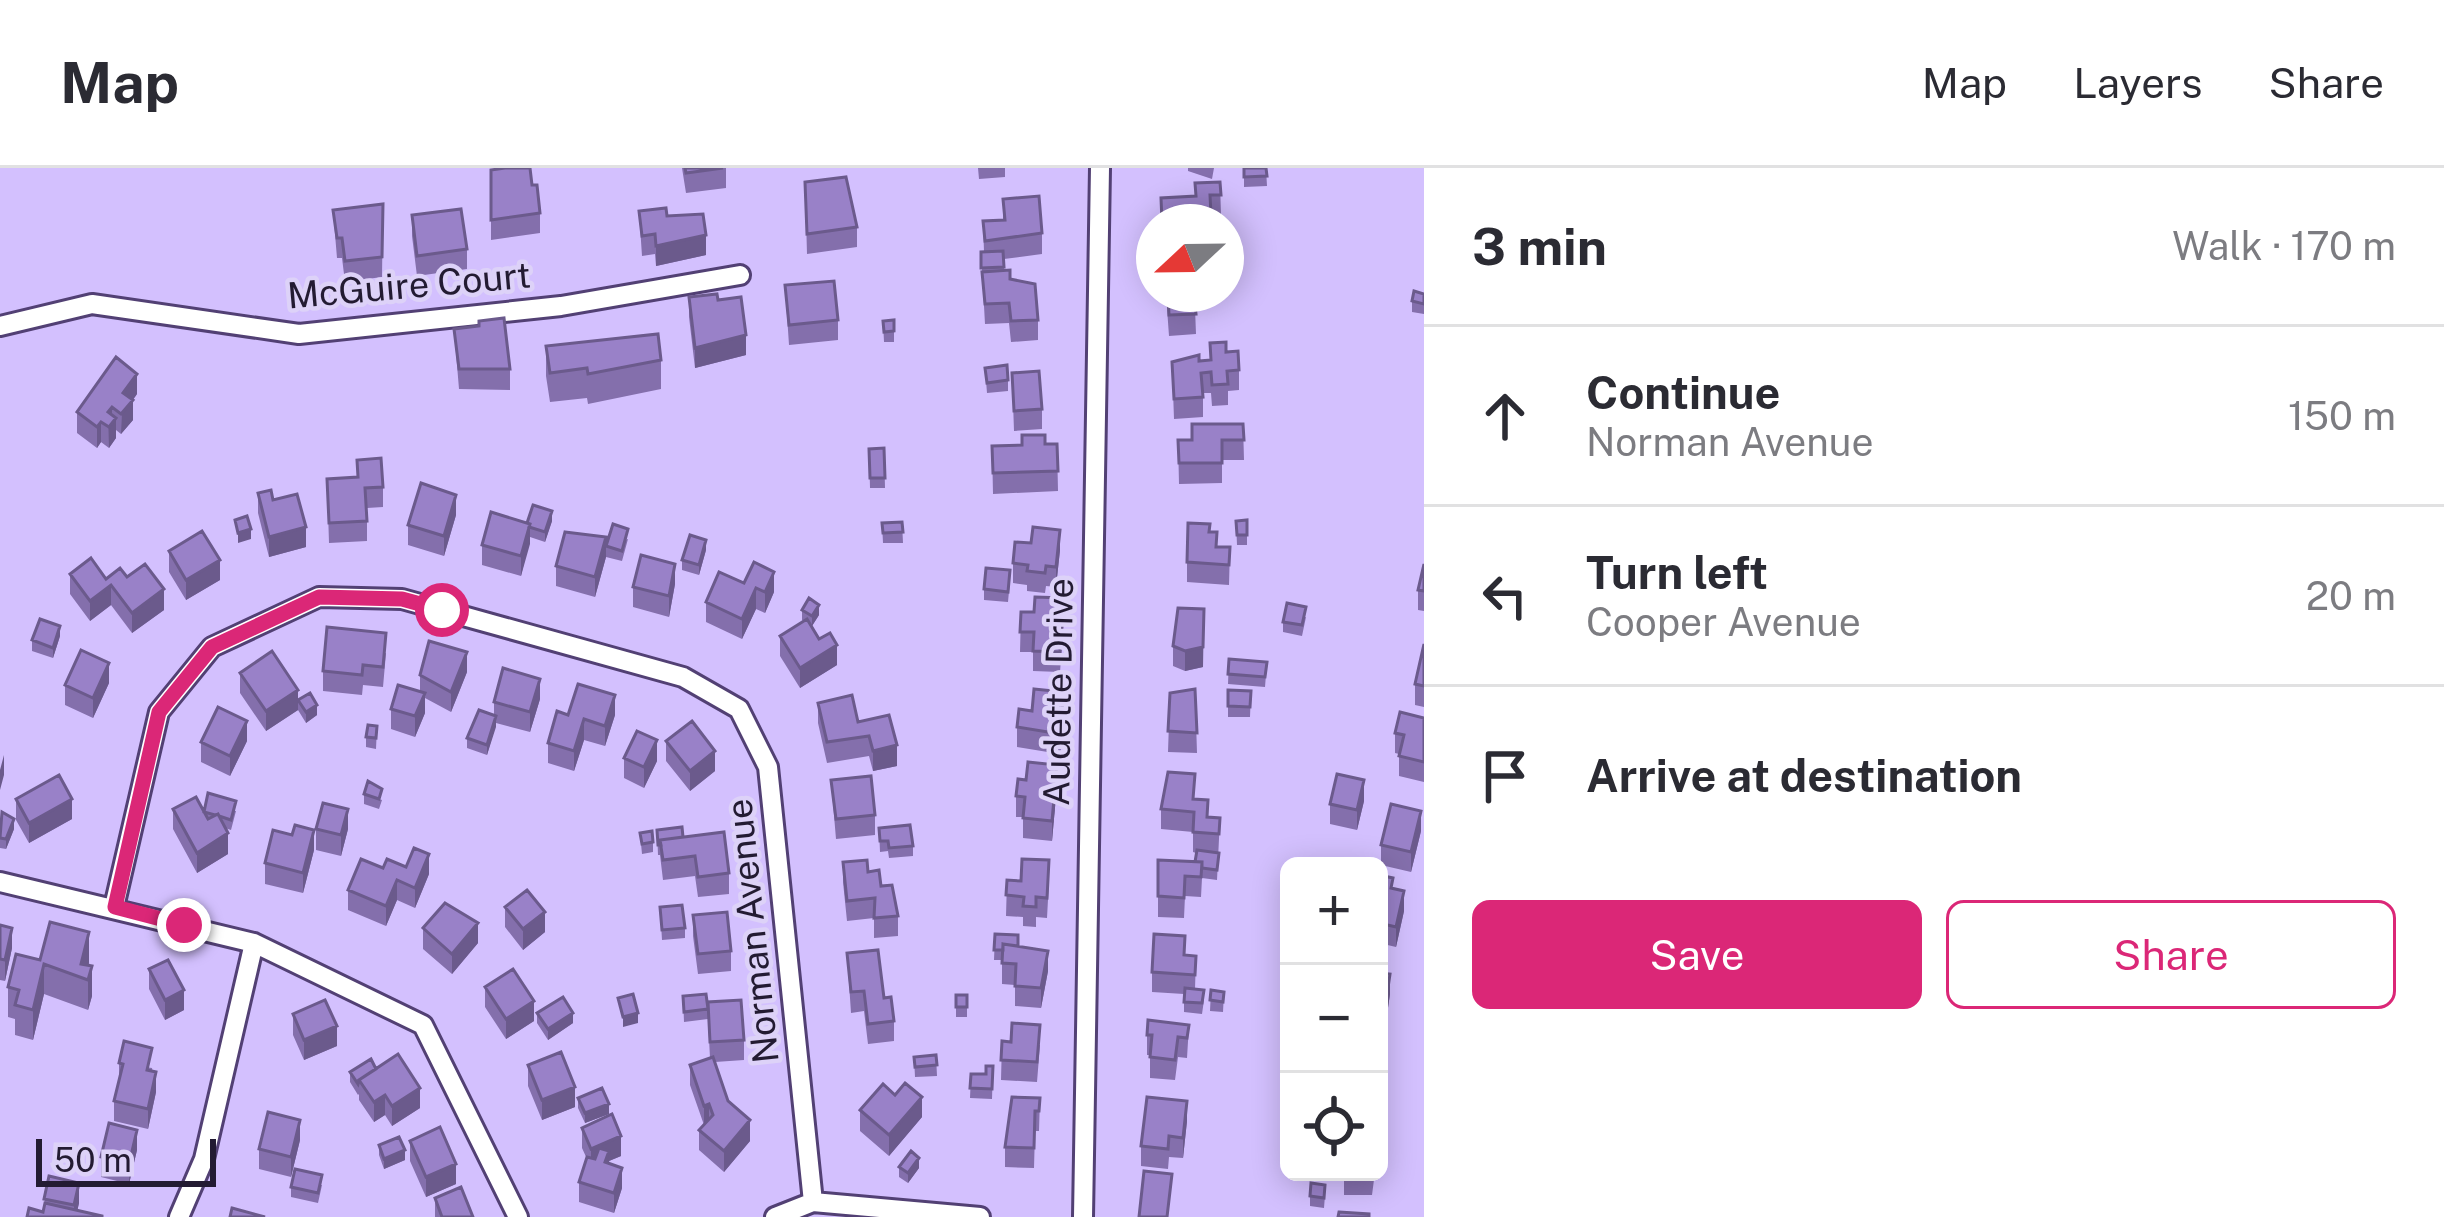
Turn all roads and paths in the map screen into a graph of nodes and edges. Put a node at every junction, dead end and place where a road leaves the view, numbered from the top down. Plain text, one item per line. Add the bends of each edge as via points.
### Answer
1 (1100, 168) edge
2 (740, 275) dead end
3 (6, 322) edge
4 (0, 881) edge
5 (115, 907) junction
6 (254, 944) junction
7 (814, 1202) junction
8 (179, 1217) edge
9 (518, 1217) edge
10 (775, 1217) edge
11 (980, 1217) edge
12 (1083, 1217) edge

1 - 12 street, Audette Drive
2 - 3 street, McGuire Court via 561,306 299,334 92,304
4 - 5 street
5 - 6 street
5 - 7 street, Norman Avenue via 159,712 212,647 319,597 402,599 683,677 739,710 768,767
6 - 8 street via 204,1159
6 - 9 street via 423,1025
7 - 10 street
7 - 11 street

